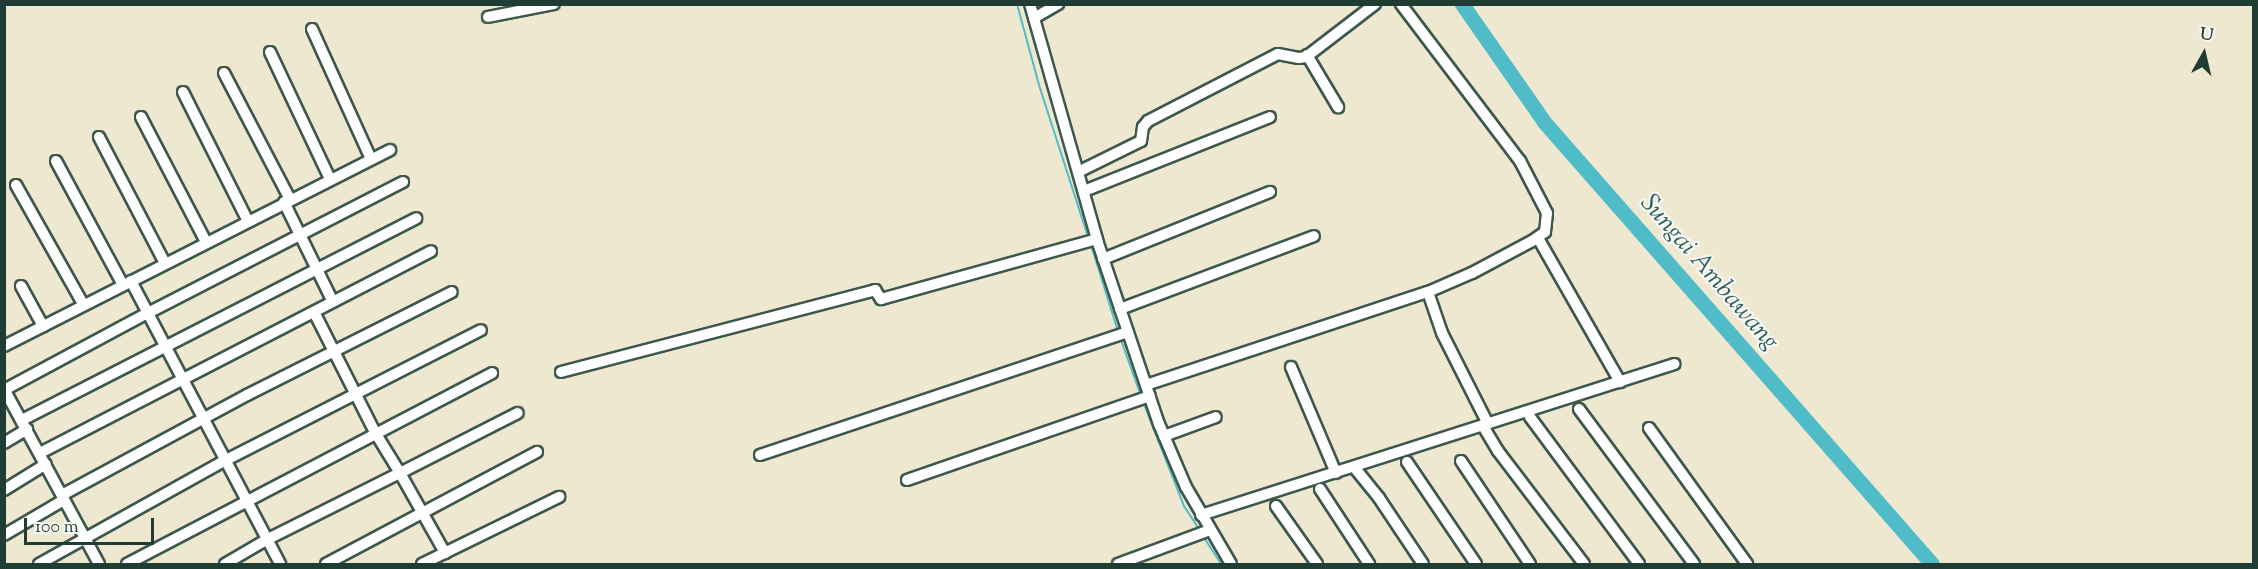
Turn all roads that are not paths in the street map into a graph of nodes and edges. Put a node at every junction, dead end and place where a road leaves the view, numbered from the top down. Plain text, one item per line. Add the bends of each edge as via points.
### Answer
1 (554, 4) edge
2 (1030, 4) edge
3 (1058, 4) edge
4 (1375, 4) edge
5 (1401, 4) edge
6 (488, 17) dead end
7 (1034, 18) junction
8 (312, 29) dead end
9 (270, 52) dead end
10 (1308, 56) junction
11 (224, 73) dead end
12 (183, 92) dead end
13 (1338, 107) dead end
14 (141, 117) dead end
15 (1270, 117) dead end
16 (99, 137) dead end
17 (390, 150) dead end
18 (371, 159) junction
19 (56, 161) dead end
20 (1078, 172) junction
21 (330, 179) junction
22 (403, 182) dead end
23 (16, 185) dead end
24 (1084, 191) junction
25 (1270, 192) dead end
26 (287, 200) junction
27 (416, 218) dead end
28 (248, 221) junction
29 (300, 234) junction
30 (1314, 236) dead end
31 (1538, 238) junction
32 (1097, 239) junction
33 (206, 242) junction
34 (431, 251) dead end
35 (1103, 259) junction
36 (165, 263) junction
37 (316, 268) junction
38 (127, 283) junction
39 (21, 286) dead end
40 (452, 292) dead end
41 (1428, 292) junction
42 (333, 302) junction
43 (83, 304) junction
44 (1120, 309) junction
45 (314, 312) junction
46 (146, 314) junction
47 (43, 326) junction
48 (482, 330) dead end
49 (1128, 332) junction
50 (4, 346) edge
51 (163, 346) junction
52 (334, 351) junction
53 (1675, 364) dead end
54 (1291, 368) dead end
55 (561, 372) dead end
56 (492, 373) dead end
57 (181, 380) junction
58 (1620, 382) junction
59 (5, 390) edge
60 (1148, 390) junction
61 (355, 393) junction
62 (1579, 409) dead end
63 (518, 413) dead end
64 (1216, 417) dead end
65 (1530, 417) dead end
66 (202, 419) junction
67 (24, 424) junction
68 (1486, 425) junction
69 (1649, 428) dead end
70 (376, 434) junction
71 (1164, 436) junction
72 (4, 443) edge
73 (40, 453) junction
74 (537, 453) dead end
75 (760, 455) dead end
76 (226, 460) junction
77 (1461, 461) dead end
78 (1407, 462) dead end
79 (46, 464) junction
80 (1354, 467) junction
81 (400, 473) junction
82 (1336, 473) junction
83 (907, 480) dead end
84 (1320, 489) dead end
85 (4, 490) edge
86 (63, 497) junction
87 (558, 497) dead end
88 (246, 500) junction
89 (1276, 506) dead end
90 (424, 513) junction
91 (1201, 515) junction
92 (1210, 530) junction
93 (4, 535) edge
94 (84, 537) junction
95 (266, 540) junction
96 (446, 552) junction
97 (39, 564) edge
98 (99, 564) edge
99 (127, 564) edge
100 (225, 564) edge
101 (280, 564) edge
102 (327, 564) edge
103 (422, 564) edge
104 (1118, 564) edge
105 (1231, 564) edge
106 (1317, 564) edge
107 (1369, 564) edge
108 (1423, 564) edge
109 (1476, 564) edge
110 (1530, 564) edge
111 (1584, 564) edge
112 (1639, 564) edge
113 (1694, 564) edge
114 (1747, 564) edge

1 - 6 street
2 - 7 street
3 - 7 street
4 - 10 street
5 - 31 street via 1520,160 1547,213 1547,226
7 - 20 street
8 - 18 street
9 - 21 street
10 - 13 street
10 - 20 street via 1278,54 1148,122 1141,141
11 - 26 street
12 - 28 street
14 - 33 street
15 - 24 street
16 - 36 street
17 - 18 street
18 - 21 street
19 - 38 street
20 - 24 street
21 - 26 street
22 - 29 street
23 - 43 street
24 - 32 street
25 - 35 street
26 - 28 street
26 - 29 street
27 - 37 street
28 - 33 street
29 - 37 street
29 - 46 street
30 - 44 street
31 - 41 street
31 - 58 street
32 - 35 street
32 - 55 street via 881,298 874,290
33 - 36 street
34 - 42 street
35 - 44 street
36 - 38 street
37 - 42 street
37 - 51 street
38 - 43 street
38 - 46 street
39 - 47 street
40 - 52 street
41 - 60 street
41 - 68 street via 1442,333
42 - 45 street
43 - 47 street
44 - 49 street
45 - 52 street
45 - 57 street
46 - 51 street
46 - 59 street
47 - 50 street
48 - 61 street
49 - 60 street
49 - 75 street
51 - 57 street
51 - 67 street
52 - 61 street
52 - 66 street
53 - 58 street
54 - 82 street
56 - 70 street
57 - 66 street
57 - 73 street
58 - 68 street
59 - 67 street
60 - 71 street
60 - 83 street
61 - 70 street
61 - 76 street
62 - 113 street
63 - 81 street
64 - 71 street
65 - 112 street
66 - 76 street
66 - 86 street
67 - 72 street
67 - 73 street
68 - 80 street
68 - 111 street via 1498,451
69 - 114 street
70 - 81 street
70 - 88 street
71 - 91 street
73 - 79 street
74 - 90 street
76 - 88 street
76 - 94 street
77 - 110 street
78 - 109 street
79 - 85 street
79 - 86 street
80 - 82 street
80 - 108 street
81 - 90 street
81 - 95 street
82 - 91 street
84 - 107 street
86 - 93 street
86 - 94 street
87 - 96 street
88 - 95 street
88 - 99 street
89 - 106 street
90 - 96 street
90 - 102 street
91 - 92 street
92 - 104 street
92 - 105 street
94 - 97 street
94 - 98 street
95 - 100 street
95 - 101 street
96 - 103 street

